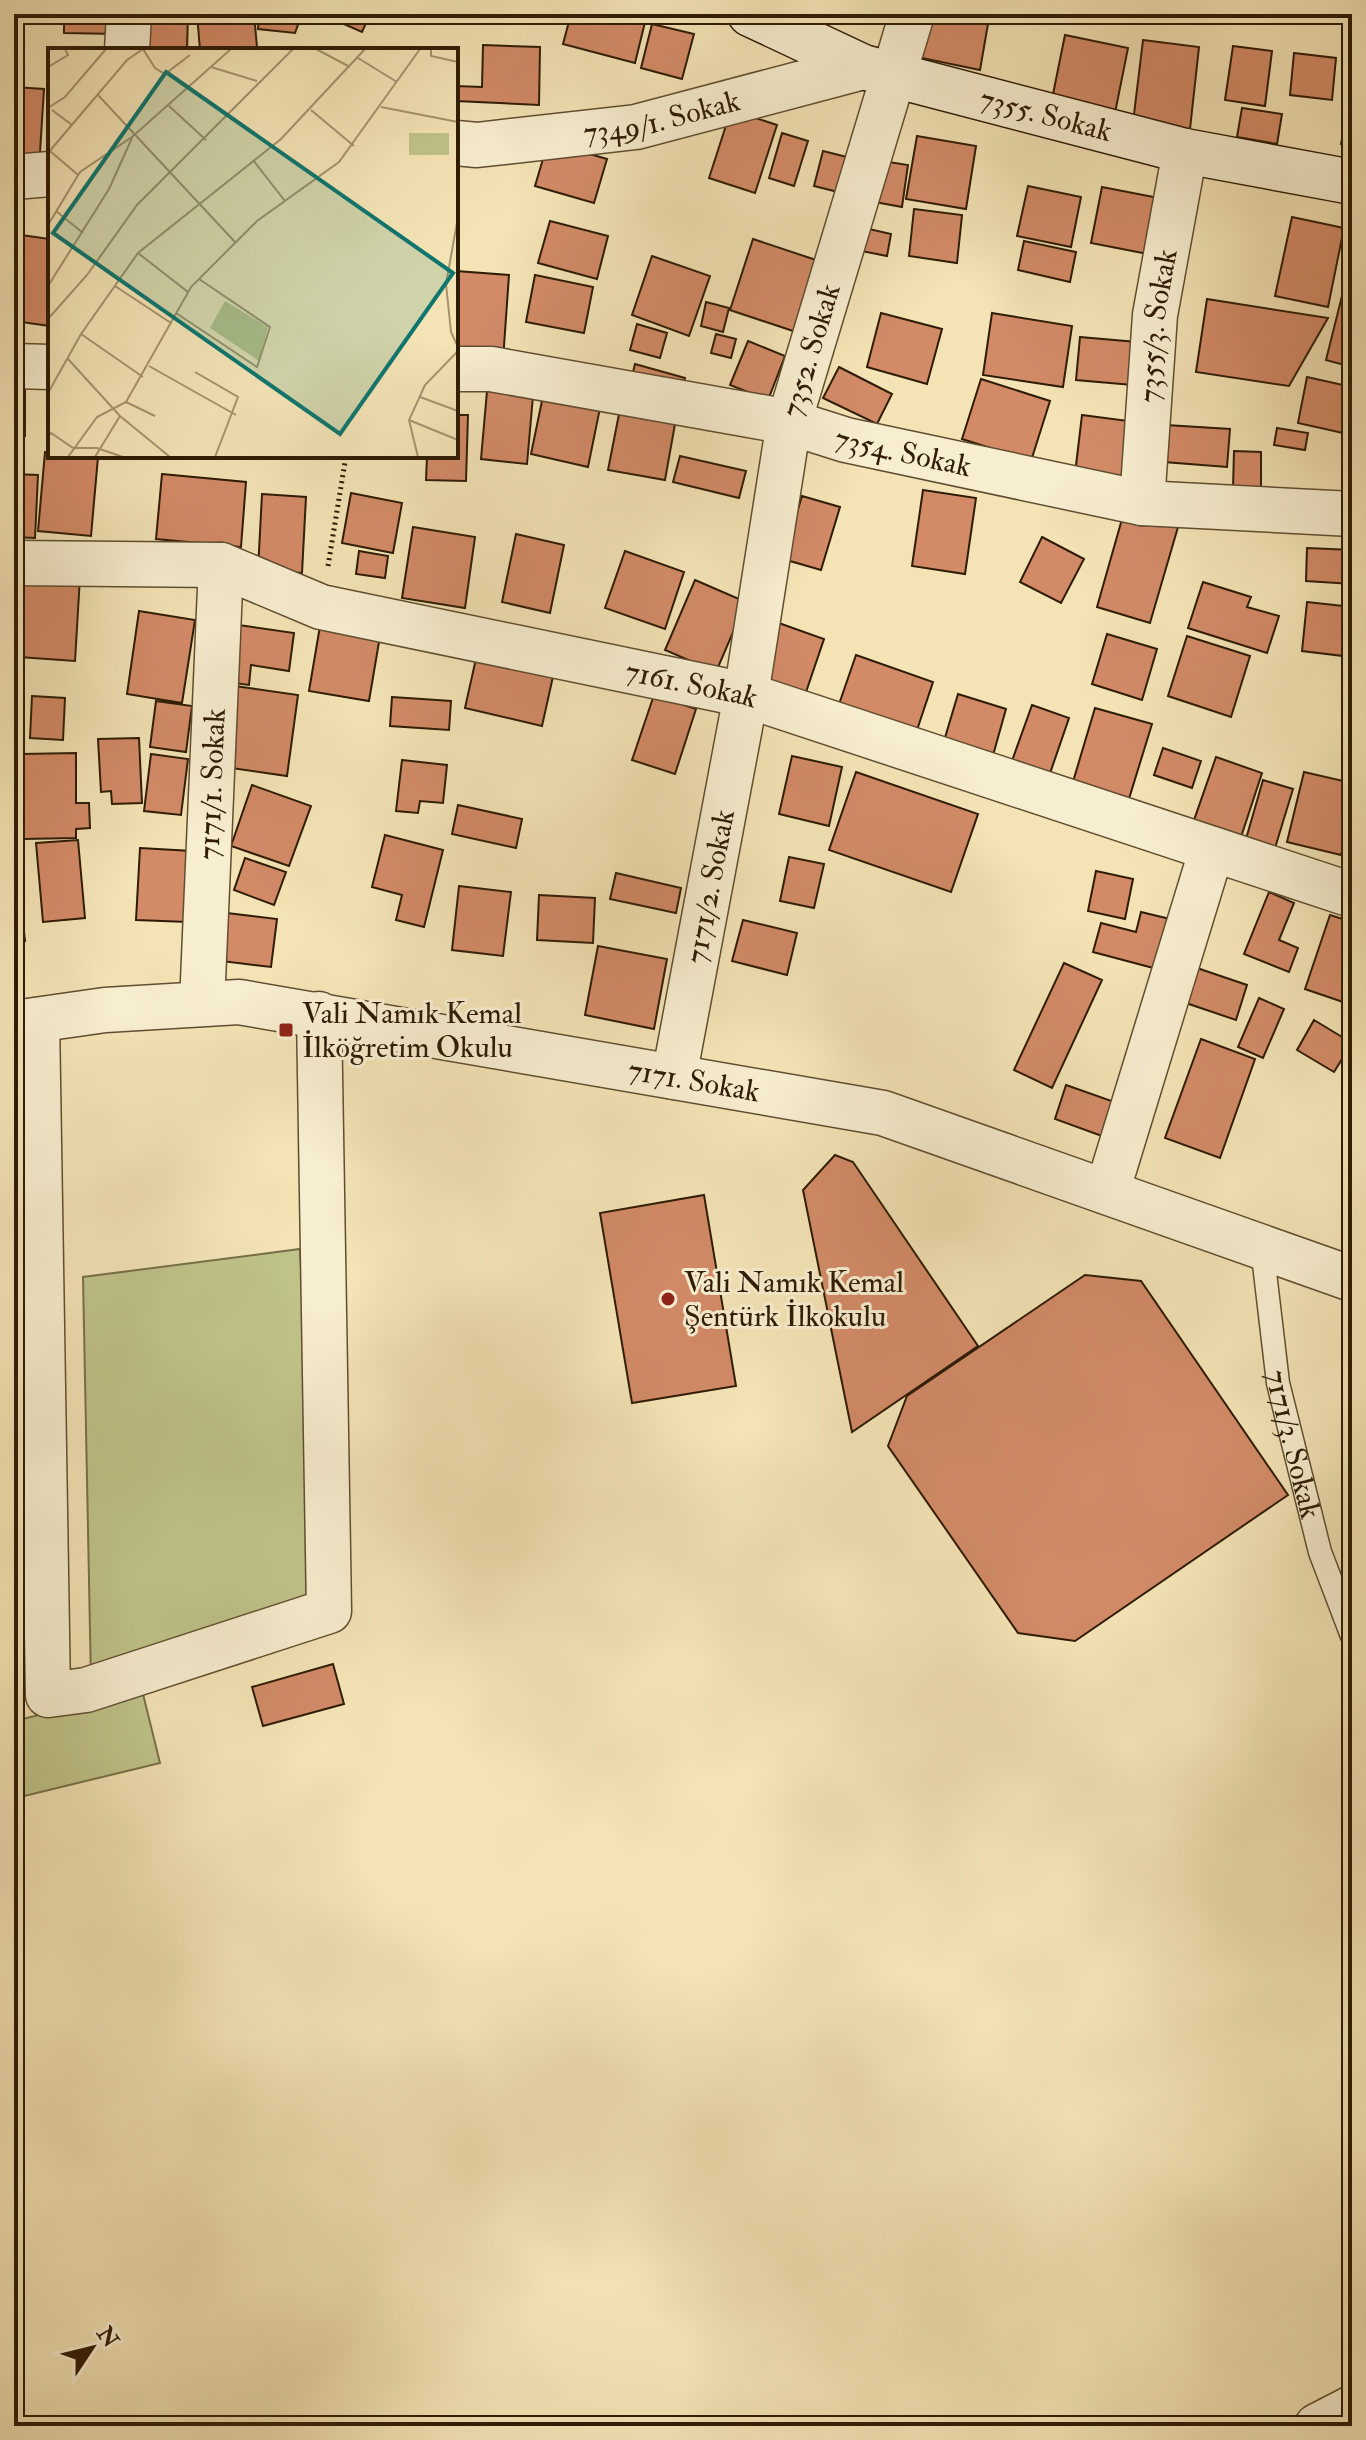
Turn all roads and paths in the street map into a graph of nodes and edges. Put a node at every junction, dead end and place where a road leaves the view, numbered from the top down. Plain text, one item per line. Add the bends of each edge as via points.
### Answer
1 (129, 14) edge
2 (750, 14) edge
3 (912, 14) edge
4 (127, 48) edge
5 (879, 70) junction
6 (458, 143) edge
7 (1185, 151) junction
8 (48, 174) edge
9 (14, 177) edge
10 (1352, 182) edge
11 (14, 366) edge
12 (48, 367) edge
13 (458, 369) edge
14 (789, 422) junction
15 (346, 458) edge
16 (1142, 503) junction
17 (1352, 514) edge
18 (14, 563) edge
19 (221, 565) junction
20 (321, 607) junction
21 (746, 695) junction
22 (1212, 849) junction
23 (1352, 895) edge
24 (202, 1004) junction
25 (319, 1014) junction
26 (26, 1021) edge
27 (674, 1077) junction
28 (1107, 1192) junction
29 (1262, 1247) junction
30 (1352, 1279) edge
31 (1352, 1636) edge
32 (1352, 2408) edge
33 (1317, 2426) edge

1 - 4 street
2 - 5 street, 7355. Sokak
3 - 5 street, 7352. Sokak
5 - 6 street, 7349/1. Sokak via 636,127
5 - 7 street, 7355. Sokak
5 - 14 street, 7352. Sokak
7 - 10 street, 7355. Sokak
7 - 16 street, 7355/3. Sokak via 1155,315
8 - 9 street
11 - 12 street
13 - 14 street, 7354. Sokak via 491,369
14 - 16 street, 7354. Sokak via 846,440
14 - 21 street, 7352. Sokak
15 - 20 path
16 - 17 street, 7354. Sokak
18 - 19 street, 7161. Sokak
19 - 20 street, 7161. Sokak
19 - 24 street, 7171/1. Sokak
20 - 21 street, 7161. Sokak
21 - 22 street, 7161. Sokak
21 - 27 street, 7171/2. Sokak
22 - 23 street, 7161. Sokak
22 - 28 street
24 - 25 street, 7171. Sokak via 239,1002
24 - 26 street, 7171. Sokak
25 - 26 street via 329,1611 86,1690 48,1695
25 - 27 street, 7171. Sokak
27 - 28 street, 7171. Sokak via 883,1113
28 - 29 street, 7171. Sokak
29 - 30 street, 7171. Sokak
29 - 31 lane, 7171/3. Sokak via 1278,1383 1320,1552
32 - 33 street

